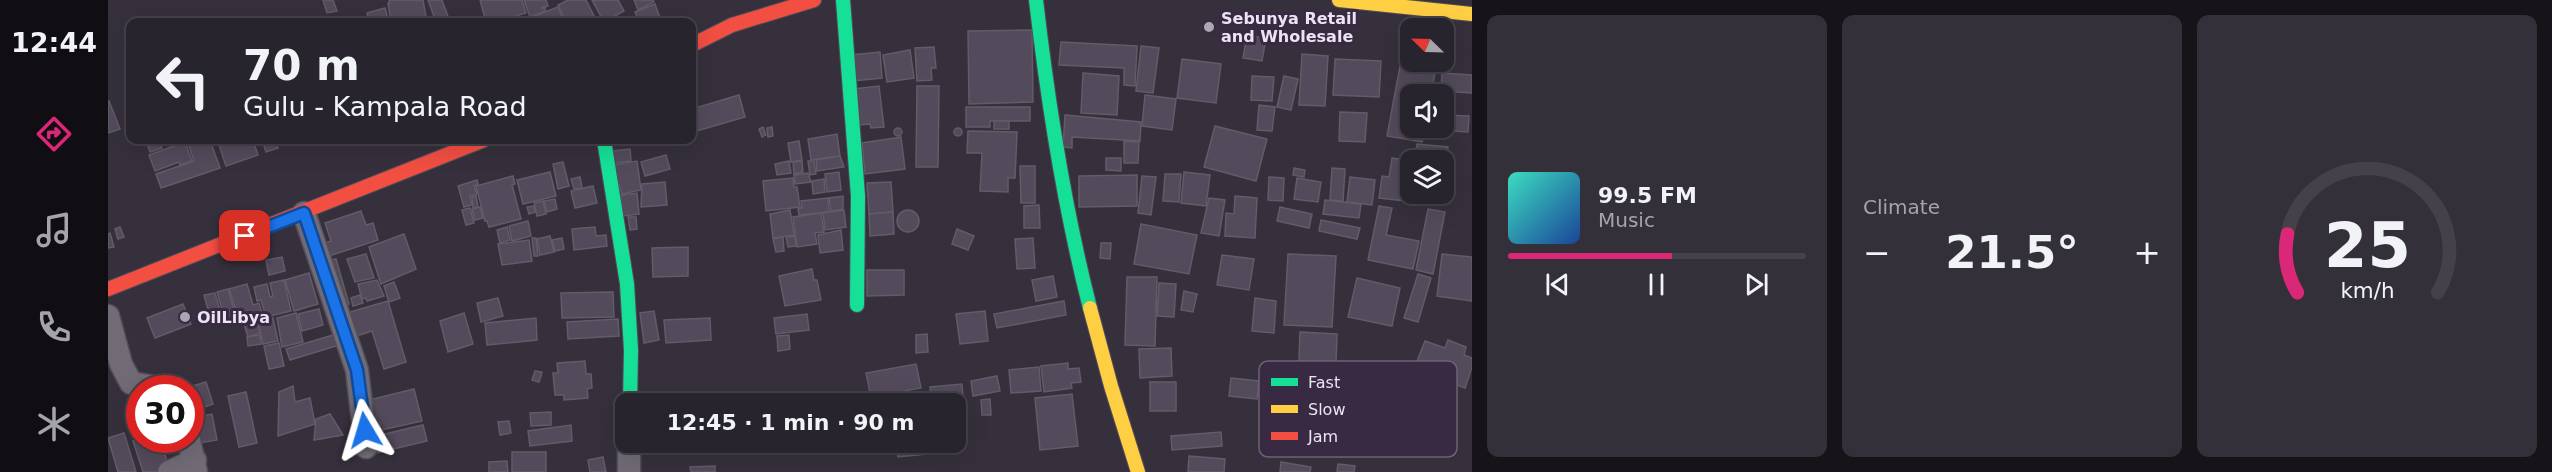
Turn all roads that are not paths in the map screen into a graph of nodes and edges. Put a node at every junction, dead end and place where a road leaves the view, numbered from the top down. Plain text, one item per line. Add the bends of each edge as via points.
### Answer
1 (814, 0) edge
2 (843, 0) edge
3 (1036, 0) edge
4 (1339, 0) edge
5 (1472, 14) edge
6 (696, 43) edge
7 (474, 144) edge
8 (605, 144) edge
9 (304, 213) junction
10 (108, 289) edge
11 (857, 305) dead end
12 (108, 316) edge
13 (127, 375) edge
14 (630, 393) edge
15 (366, 447) dead end
16 (628, 453) edge
17 (194, 457) edge
18 (169, 472) edge
19 (629, 472) edge
20 (1138, 472) edge

1 - 6 street via 732,25
2 - 11 street via 858,196
3 - 20 street via 1051,122 1083,284 1111,392
4 - 5 street
7 - 9 street
8 - 14 street via 627,284
9 - 10 street
9 - 15 street via 357,370
12 - 13 street
16 - 19 street
17 - 18 street

